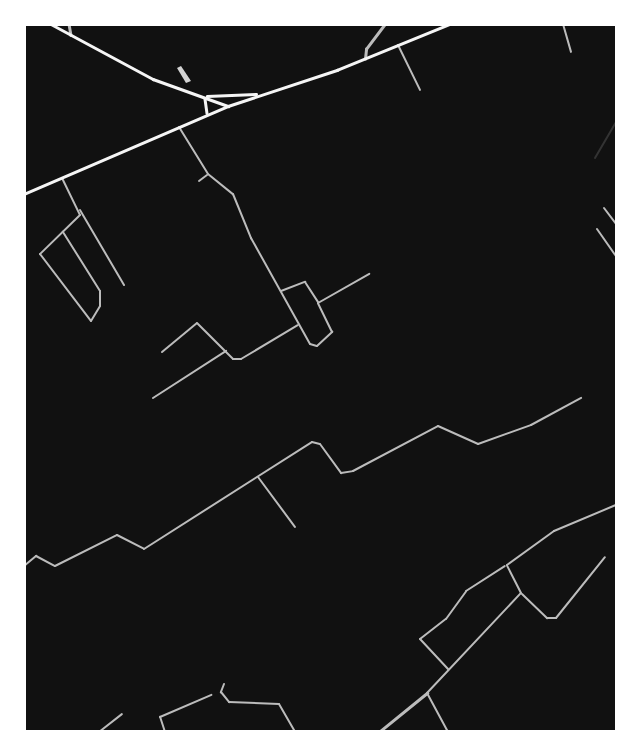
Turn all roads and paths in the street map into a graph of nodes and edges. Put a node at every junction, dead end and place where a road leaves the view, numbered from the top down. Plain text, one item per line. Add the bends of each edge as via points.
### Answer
1 (51, 24) edge
2 (69, 24) edge
3 (385, 24) edge
4 (428, 24) edge
5 (450, 24) edge
6 (563, 24) edge
7 (433, 31) junction
8 (71, 35) junction
9 (398, 44) junction
10 (571, 51) dead end
11 (365, 59) junction
12 (420, 90) dead end
13 (262, 94) junction
14 (203, 97) junction
15 (228, 106) junction
16 (206, 114) junction
17 (178, 126) junction
18 (208, 174) junction
19 (61, 177) junction
20 (199, 181) dead end
21 (24, 194) edge
22 (604, 208) dead end
23 (80, 209) junction
24 (617, 224) edge
25 (597, 229) dead end
26 (63, 232) junction
27 (617, 256) edge
28 (369, 274) dead end
29 (124, 285) dead end
30 (281, 291) junction
31 (318, 303) junction
32 (299, 324) junction
33 (226, 351) junction
34 (162, 352) dead end
35 (153, 398) dead end
36 (581, 398) dead end
37 (257, 476) junction
38 (617, 505) edge
39 (295, 527) dead end
40 (605, 558) dead end
41 (507, 565) junction
42 (24, 566) edge
43 (521, 593) junction
44 (449, 670) junction
45 (224, 684) dead end
46 (427, 693) junction
47 (211, 695) dead end
48 (122, 714) dead end
49 (99, 732) edge
50 (165, 732) edge
51 (295, 732) edge
52 (379, 732) edge
53 (448, 732) edge

1 - 8 main road
2 - 8 street
3 - 11 street via 366,49
4 - 7 street
5 - 7 main road
6 - 10 street
7 - 9 main road
8 - 14 main road via 153,79
9 - 11 main road
9 - 12 street
11 - 13 main road
13 - 14 main road
13 - 15 main road
14 - 15 main road
14 - 16 main road
15 - 16 main road
16 - 17 main road
17 - 18 street
17 - 19 main road
18 - 20 street
18 - 30 street via 228,186
19 - 21 main road
19 - 23 street
22 - 24 street
23 - 26 street via 79,219
23 - 29 street
25 - 27 street
26 - 26 street via 40,254 91,321 100,306 100,291
28 - 31 street
30 - 31 street via 305,282
30 - 32 street
31 - 32 street via 332,332 328,339 317,346 310,344
32 - 33 street via 241,359
33 - 34 street via 197,323
33 - 35 street
36 - 37 street via 539,422 486,443 478,444 438,426 377,461 341,472 320,444 312,442
37 - 39 street
37 - 42 street via 144,549 121,534 55,566 36,556
38 - 41 street via 554,531
40 - 43 street via 556,618 547,618
41 - 43 street
41 - 44 street via 466,591 446,619 420,639
43 - 44 street
44 - 46 street
45 - 51 street via 221,692 229,702 279,704
46 - 52 street
46 - 53 street
47 - 50 street via 160,717
48 - 49 street

